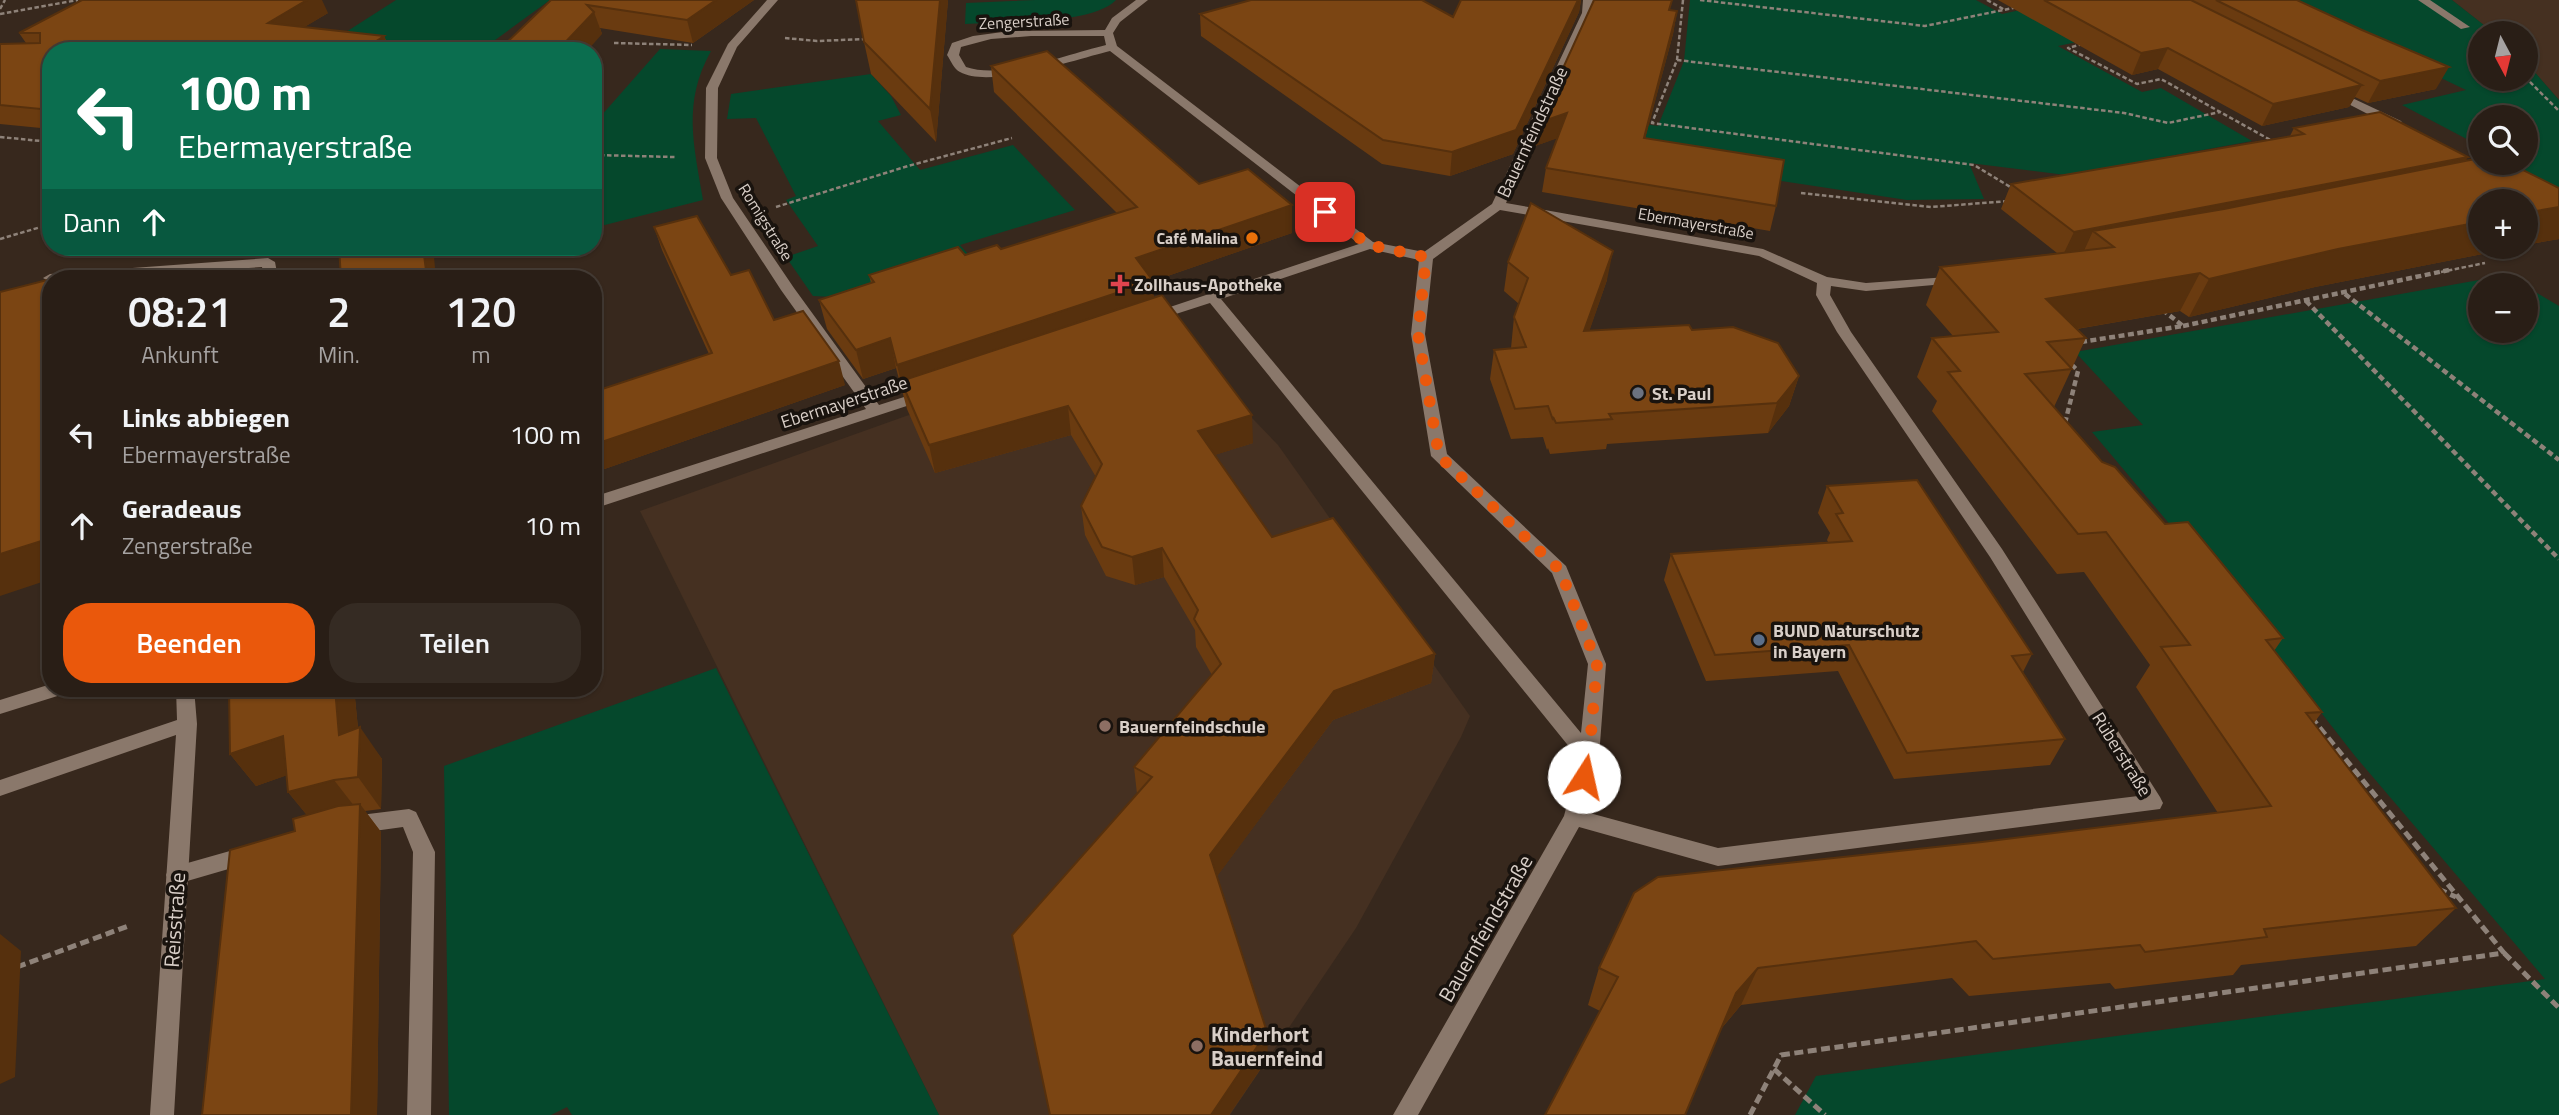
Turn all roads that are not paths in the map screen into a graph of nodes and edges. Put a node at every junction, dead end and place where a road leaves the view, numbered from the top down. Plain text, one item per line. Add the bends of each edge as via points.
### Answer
1 (773, 0) edge
2 (1143, 0) edge
3 (1588, 0) edge
4 (2423, 0) edge
5 (2465, 27) dead end
6 (1108, 33) junction
7 (1112, 47) junction
8 (2317, 84) edge
9 (2404, 128) edge
10 (1499, 206) junction
11 (1369, 245) junction
12 (1426, 257) junction
13 (159, 270) edge
14 (270, 270) edge
15 (1975, 276) edge
16 (1824, 281) junction
17 (1212, 297) junction
18 (1135, 323) edge
19 (941, 390) edge
20 (876, 412) junction
21 (602, 500) edge
22 (42, 694) edge
23 (186, 697) edge
24 (0, 707) edge
25 (187, 724) junction
26 (1589, 757) junction
27 (0, 788) edge
28 (1574, 817) junction
29 (333, 830) edge
30 (268, 849) edge
31 (177, 875) junction
32 (162, 1115) edge
33 (419, 1115) edge
34 (1405, 1115) edge

1 - 20 street, Romigstraße via 732,46 712,88 711,158 727,198
2 - 6 street via 1116,20
3 - 10 street, Bauernfeindstraße via 1587,12
4 - 5 street
6 - 7 street
6 - 7 street, Zengerstraße via 997,35 969,39 956,45 953,55 963,70 982,75
7 - 11 street
8 - 9 street
10 - 12 street, Bauernfeindstraße
10 - 16 street, Ebermayerstraße via 1763,253
11 - 12 street
11 - 17 street
12 - 26 street, Bauernfeindstraße via 1418,334 1439,456 1560,570 1597,664
13 - 14 street via 268,262
15 - 16 street, Ebermayerstraße via 1866,287
16 - 28 street, Rüberstraße via 1823,295 1844,332 1996,553 2153,803 1718,856
17 - 18 street
17 - 26 street
19 - 20 street, Ebermayerstraße
20 - 21 street, Ebermayerstraße
22 - 24 street
23 - 25 street, Reisstraße
25 - 27 street
25 - 31 street, Reisstraße
26 - 28 street, Bauernfeindstraße
28 - 34 street, Bauernfeindstraße
29 - 33 street via 409,818 424,852
30 - 31 street
31 - 32 street, Reisstraße

